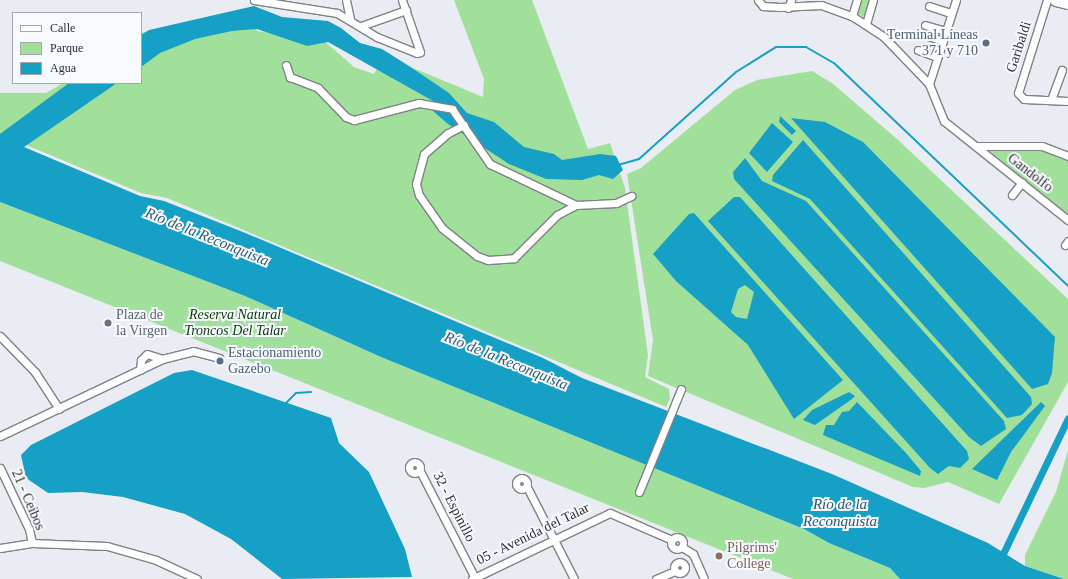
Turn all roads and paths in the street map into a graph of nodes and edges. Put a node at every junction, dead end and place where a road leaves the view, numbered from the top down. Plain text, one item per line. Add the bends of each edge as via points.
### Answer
1 (254, 0) edge
2 (348, 0) edge
3 (402, 0) edge
4 (758, 0) edge
5 (791, 0) edge
6 (857, 0) edge
7 (873, 0) edge
8 (956, 0) edge
9 (1047, 0) edge
10 (1056, 0) edge
11 (275, 2) edge
12 (1068, 4) edge
13 (929, 6) dead end
14 (788, 8) junction
15 (406, 10) junction
16 (951, 13) junction
17 (852, 16) junction
18 (350, 19) junction
19 (866, 24) junction
20 (925, 24) dead end
21 (361, 26) junction
22 (946, 31) junction
23 (922, 34) dead end
24 (943, 41) junction
25 (918, 50) dead end
26 (938, 57) junction
27 (286, 65) dead end
28 (1062, 70) dead end
29 (929, 84) junction
30 (1052, 100) junction
31 (1068, 101) edge
32 (464, 125) junction
33 (976, 146) junction
34 (1068, 156) edge
35 (1022, 182) junction
36 (1012, 195) dead end
37 (631, 196) dead end
38 (576, 205) junction
39 (1068, 220) edge
40 (0, 336) edge
41 (219, 358) dead end
42 (162, 359) junction
43 (140, 370) junction
44 (681, 389) dead end
45 (59, 409) junction
46 (0, 436) edge
47 (0, 468) edge
48 (420, 471) dead end
49 (527, 487) dead end
50 (640, 492) dead end
51 (553, 539) junction
52 (32, 543) junction
53 (0, 548) edge
54 (675, 571) dead end
55 (474, 578) edge
56 (197, 579) edge
57 (574, 579) edge
58 (656, 579) edge
59 (704, 579) edge

1 - 11 street
2 - 18 street
3 - 15 street
4 - 14 street via 763,6
5 - 14 street
6 - 17 street
7 - 19 street
8 - 16 street
9 - 30 street, Garibaldi via 1018,92 1024,99
10 - 12 main road
11 - 18 street via 331,11
13 - 16 street
14 - 17 street via 821,5
15 - 21 street
15 - 21 street via 420,52 377,37
16 - 22 street
17 - 19 street
18 - 21 street
19 - 29 street
20 - 22 street
22 - 24 street
23 - 24 street
24 - 26 street
25 - 26 street
26 - 29 street
27 - 32 street via 290,77 321,90 346,117 354,120 419,103 452,109
28 - 30 street
29 - 33 street, Gandolfo via 944,121
30 - 31 street
32 - 38 street via 490,164
32 - 38 street via 448,133 424,154 416,184 419,195 442,228 477,256 488,260 514,258 557,215
33 - 34 street, Gandolfo via 1042,146
33 - 35 street, Gandolfo
35 - 36 street
35 - 39 street, Gandolfo
37 - 38 street via 616,203
40 - 45 street via 35,372
41 - 42 street via 193,351
42 - 43 street
42 - 43 street via 144,356
43 - 45 street
44 - 50 street
45 - 46 street
47 - 52 street, 21 - Ceibos via 29,529
48 - 55 street, 32 - Espinillo
49 - 51 street
51 - 55 street, 05 - Avenida del Talar
51 - 57 street
51 - 59 street, 05 - Avenida del Talar via 610,513 672,540 680,538 682,547 692,554
52 - 53 street
52 - 56 street via 121,549
54 - 58 street

